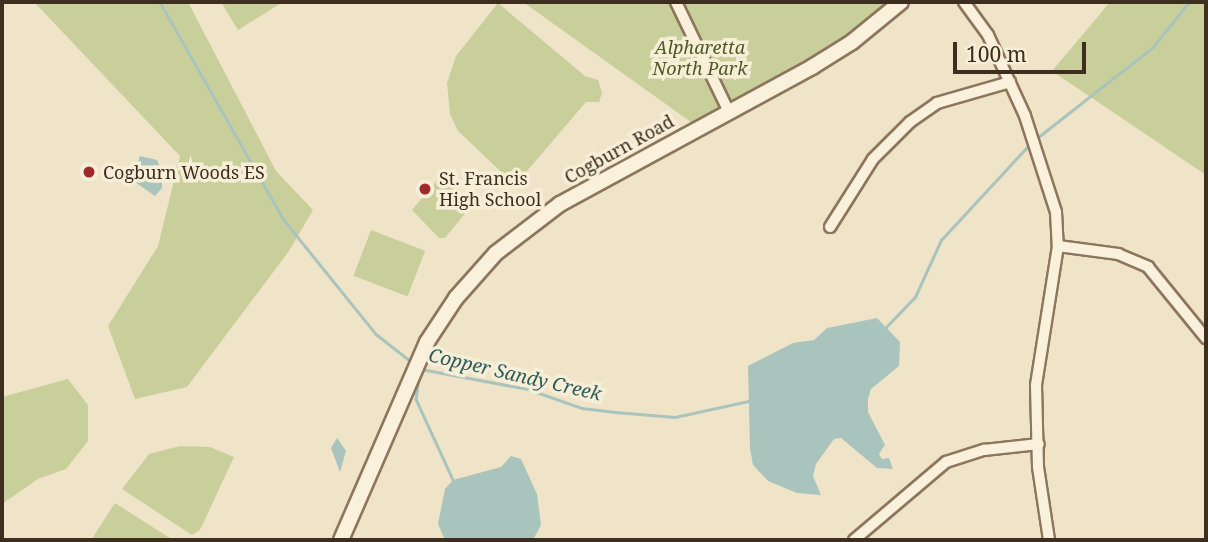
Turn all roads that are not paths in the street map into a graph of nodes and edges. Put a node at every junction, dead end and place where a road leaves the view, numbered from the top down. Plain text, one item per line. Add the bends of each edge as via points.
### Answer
1 (676, 2) edge
2 (901, 2) edge
3 (964, 2) edge
4 (1010, 82) junction
5 (729, 111) junction
6 (830, 227) dead end
7 (1058, 246) junction
8 (1206, 338) edge
9 (1039, 444) junction
10 (341, 540) edge
11 (854, 540) edge
12 (1049, 540) edge

1 - 5 street
2 - 5 street, Cogburn Road via 852,42
3 - 4 street via 988,35
4 - 6 street via 937,103 910,122 873,159
4 - 7 street via 1044,169 1056,212
5 - 10 street, Cogburn Road via 560,204 516,235 478,272 420,354
7 - 8 street via 1136,260 1158,276
7 - 9 street via 1036,385
9 - 11 street via 984,450 946,462
9 - 12 street

